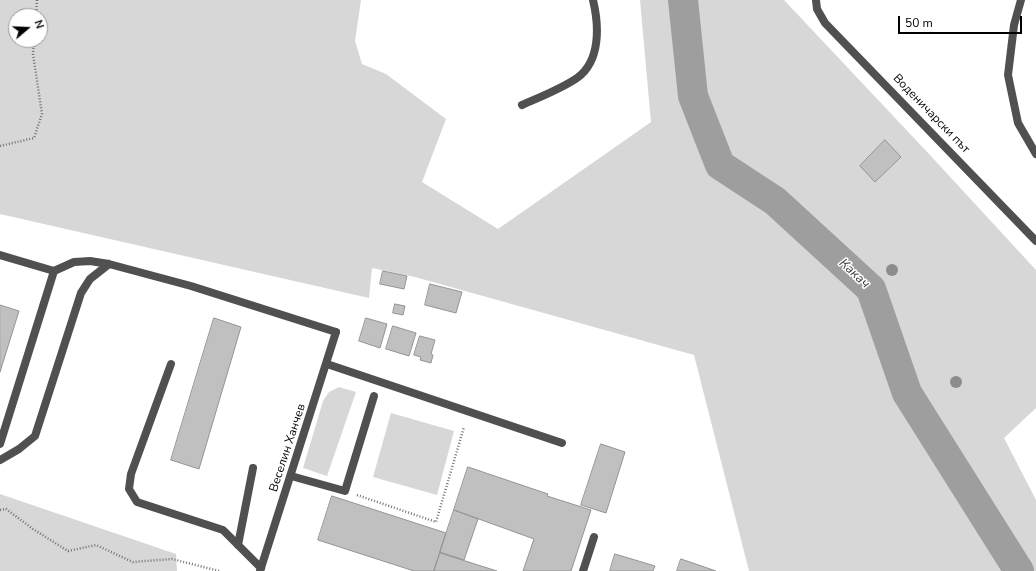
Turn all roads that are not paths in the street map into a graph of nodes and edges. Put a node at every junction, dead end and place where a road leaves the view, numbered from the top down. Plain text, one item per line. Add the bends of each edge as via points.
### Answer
1 (593, 0) edge
2 (816, 0) edge
3 (1022, 0) edge
4 (522, 105) dead end
5 (1036, 154) edge
6 (1036, 241) edge
7 (0, 255) edge
8 (109, 264) junction
9 (54, 271) junction
10 (171, 364) dead end
11 (328, 364) junction
12 (374, 396) dead end
13 (562, 443) dead end
14 (0, 444) edge
15 (0, 460) edge
16 (253, 468) dead end
17 (291, 476) junction
18 (594, 537) dead end
19 (238, 545) junction
20 (261, 569) edge
21 (584, 571) edge

1 - 4 street via 596,13 596,45 585,69 568,83
2 - 6 street, Воденичарски път via 817,9 825,23
3 - 5 street via 1014,25 1008,75 1018,123
7 - 9 street
8 - 9 street via 90,260 74,262
8 - 11 street, Веселин Ханчев via 191,286 336,332
8 - 15 street via 90,278 81,293 35,436
9 - 14 street
10 - 19 street via 130,474 129,489 137,502 223,530
11 - 13 street
11 - 17 street, Веселин Ханчев
12 - 17 street via 345,491
16 - 19 street
17 - 20 street, Веселин Ханчев
18 - 21 street
19 - 20 street

